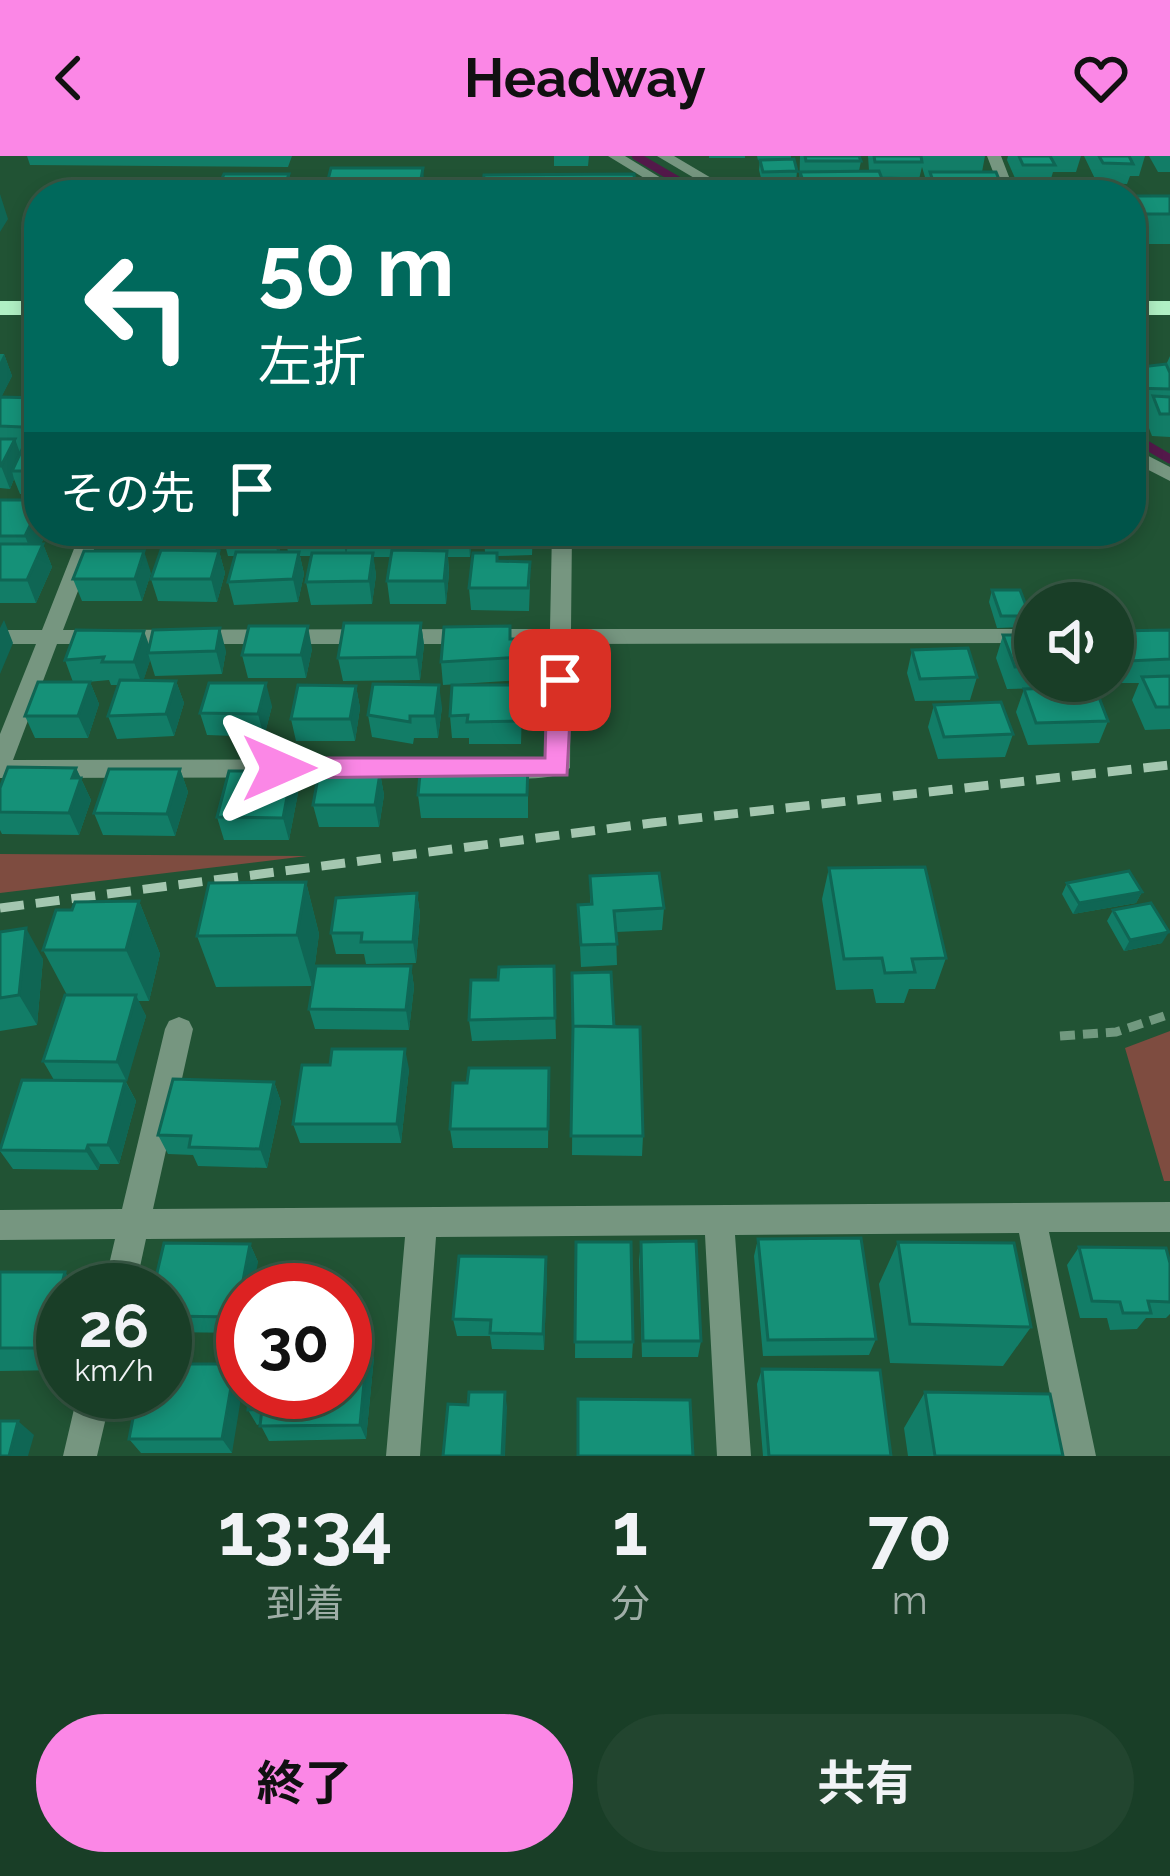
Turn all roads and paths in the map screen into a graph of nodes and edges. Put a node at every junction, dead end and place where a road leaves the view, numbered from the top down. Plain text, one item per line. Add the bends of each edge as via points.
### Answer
1 (615, 156) edge
2 (664, 156) edge
3 (656, 180) edge
4 (706, 180) edge
5 (85, 546) edge
6 (562, 546) edge
7 (1014, 636) edge
8 (0, 637) edge
9 (49, 637) junction
10 (560, 637) junction
11 (0, 766) edge
12 (1170, 1014) edge
13 (179, 1029) dead end
14 (1060, 1036) dead end
15 (1170, 1217) edge
16 (1031, 1218) junction
17 (719, 1221) junction
18 (422, 1222) junction
19 (134, 1224) junction
20 (0, 1225) edge
21 (125, 1263) edge
22 (89, 1419) edge
23 (80, 1456) edge
24 (404, 1456) edge
25 (734, 1456) edge
26 (1079, 1456) edge

1 - 3 street
2 - 4 street
5 - 9 street
6 - 10 street
7 - 10 street
8 - 9 street
9 - 10 street
9 - 11 street
10 - 11 street via 558,768
12 - 14 path via 1116,1033
13 - 19 street
15 - 16 street
16 - 17 street
16 - 26 street
17 - 18 street
17 - 25 street
18 - 19 street
18 - 24 street
19 - 20 street
19 - 21 street
22 - 23 street

